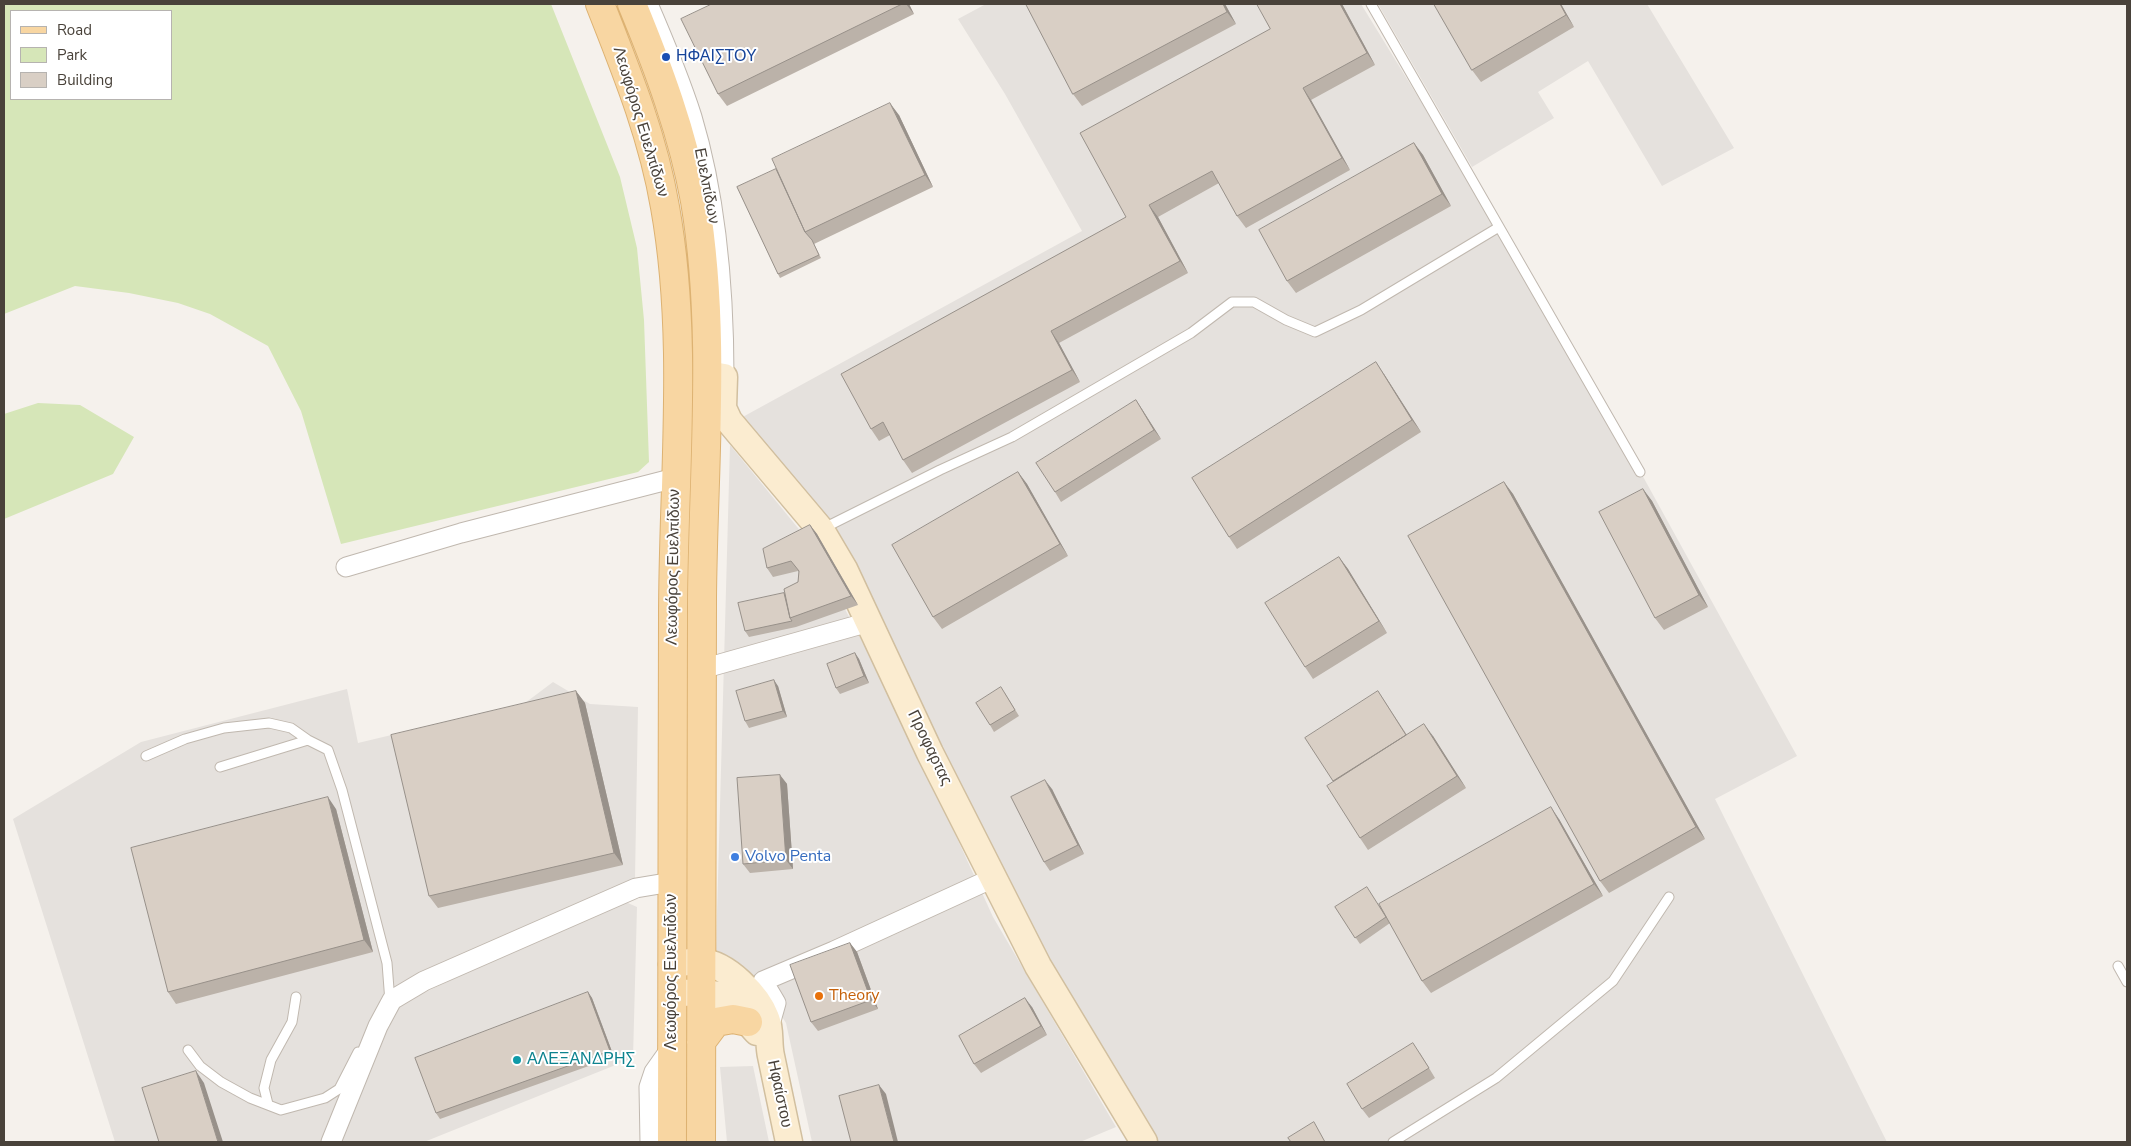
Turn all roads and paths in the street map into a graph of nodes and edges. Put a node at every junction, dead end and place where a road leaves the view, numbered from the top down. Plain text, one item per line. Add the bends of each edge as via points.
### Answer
1 (600, 4) edge
2 (632, 4) edge
3 (648, 4) edge
4 (1371, 4) edge
5 (1499, 227) junction
6 (709, 247) junction
7 (716, 376) junction
8 (1640, 472) dead end
9 (675, 478) junction
10 (821, 530) junction
11 (346, 567) dead end
12 (869, 622) junction
13 (702, 669) junction
14 (308, 740) junction
15 (146, 756) dead end
16 (220, 767) dead end
17 (993, 878) junction
18 (672, 882) junction
19 (1669, 897) dead end
20 (702, 949) junction
21 (672, 964) junction
22 (2118, 966) dead end
23 (2127, 982) edge
24 (672, 993) junction
25 (701, 993) junction
26 (296, 997) dead end
27 (392, 1000) junction
28 (762, 1032) junction
29 (701, 1042) junction
30 (671, 1048) junction
31 (188, 1050) dead end
32 (268, 1104) junction
33 (1136, 1140) edge
34 (331, 1142) edge
35 (650, 1142) edge
36 (672, 1142) edge
37 (701, 1142) edge
38 (789, 1142) edge
39 (1393, 1142) edge

1 - 9 main road, Λεωφόρος Ευελπίδων via 638,105 665,205 672,255 676,330
2 - 6 main road, Λεωφόρος Ευελπίδων via 651,49 683,148
3 - 6 street, Ευελπίδων via 692,118 706,179
4 - 5 lane
5 - 8 lane
5 - 10 lane via 1361,310 1315,332 1254,302 1232,302 1191,333 1012,437
6 - 7 main road, Λεωφόρος Ευελπίδων
7 - 10 street, Προφαρτας via 729,421
7 - 13 main road, Λεωφόρος Ευελπίδων
9 - 11 street via 461,533
9 - 18 main road, Λεωφόρος Ευελπίδων
10 - 12 street, Προφαρτας
12 - 13 street
12 - 17 street, Προφαρτας
13 - 20 main road, Λεωφόρος Ευελπίδων
14 - 15 lane via 291,728 269,723 224,728 185,739
14 - 16 lane
14 - 27 lane via 328,750 342,790 386,963
17 - 28 street via 763,981 776,1003
17 - 33 street, Προφαρτας via 1038,966
18 - 21 main road, Λεωφόρος Ευελπίδων
18 - 27 street via 636,888 424,981
19 - 39 lane via 1613,981 1496,1078
20 - 21 street, Ηφαίστου
20 - 25 main road, Λεωφόρος Ευελπίδων
20 - 28 street, Ηφαίστου via 752,996 766,1017
21 - 24 main road, Λεωφόρος Ευελπίδων
22 - 23 lane
24 - 25 street
24 - 30 main road, Λεωφόρος Ευελπίδων
25 - 28 street via 719,996
25 - 29 main road, Λεωφόρος Ευελπίδων
26 - 32 lane via 292,1022 271,1060 264,1088
27 - 32 lane via 373,1020 339,1090 325,1098 281,1110
27 - 34 street via 378,1026
28 - 29 main road via 733,1019 716,1022
28 - 38 street, Ηφαίστου
29 - 37 main road, Λεωφόρος Ευελπίδων
30 - 35 street via 654,1072 649,1087
30 - 36 main road, Λεωφόρος Ευελπίδων
31 - 32 lane via 200,1066 221,1082

